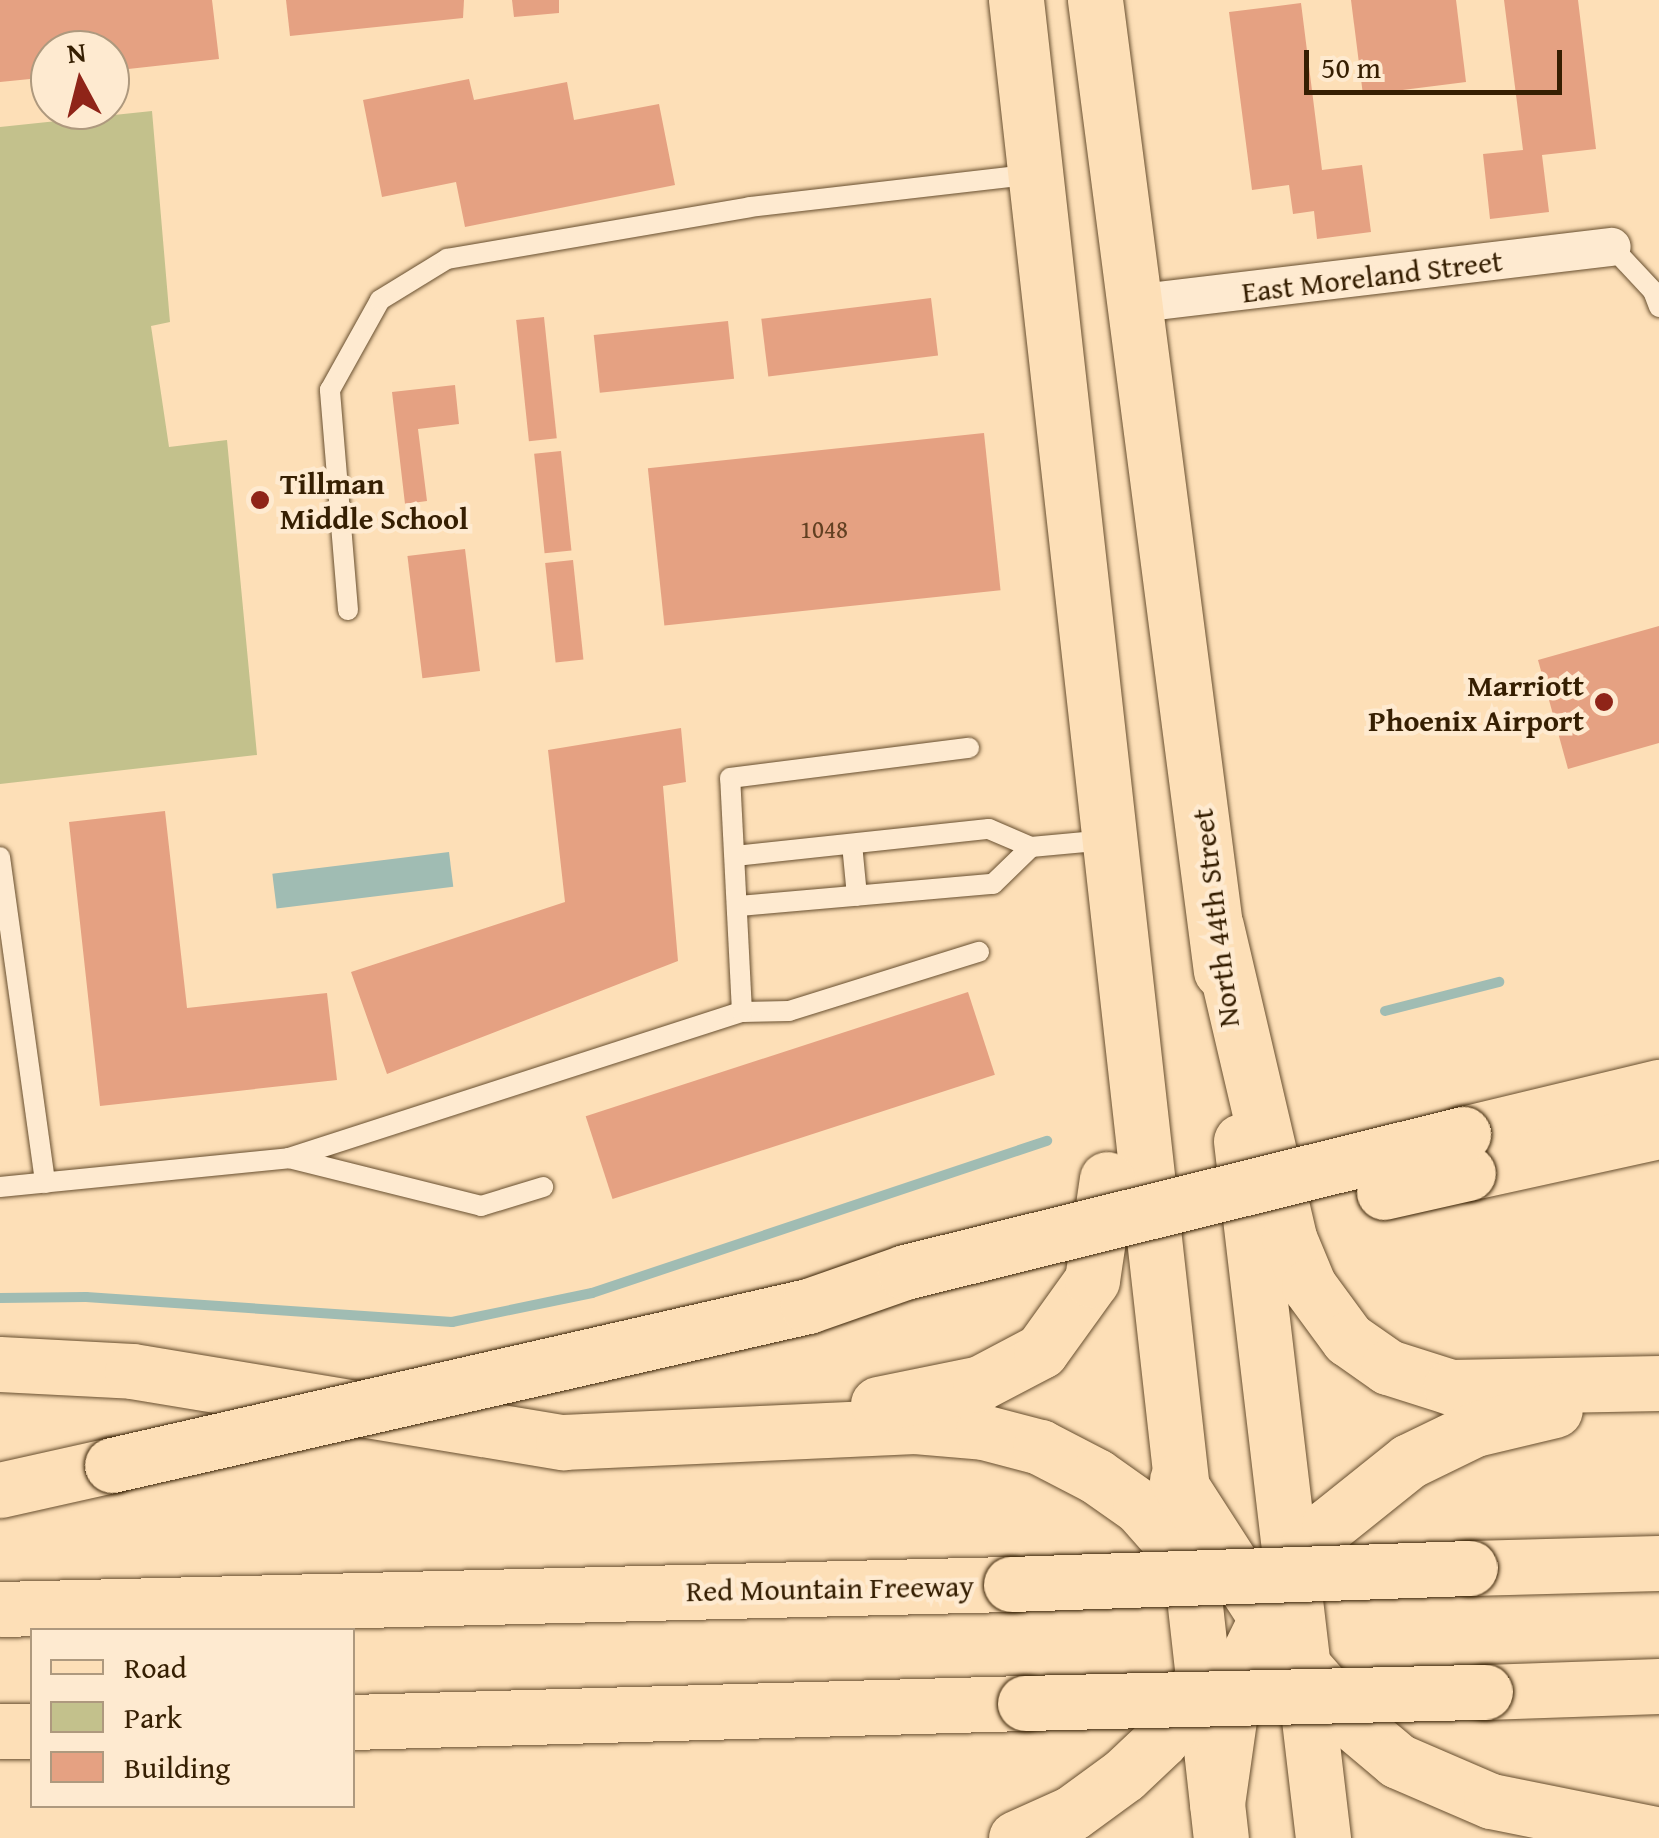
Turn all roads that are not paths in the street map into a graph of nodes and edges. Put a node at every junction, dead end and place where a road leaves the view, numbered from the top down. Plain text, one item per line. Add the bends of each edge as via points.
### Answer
1 (1019, 0) edge
2 (1095, 0) edge
3 (1036, 174) junction
4 (1612, 247) joint
5 (1132, 304) junction
6 (1659, 307) edge
7 (1062, 397) junction
8 (348, 610) dead end
9 (969, 748) dead end
10 (1108, 840) junction
11 (852, 844) junction
12 (1031, 847) junction
13 (0, 856) edge
14 (735, 856) junction
15 (857, 896) junction
16 (739, 906) junction
17 (1216, 926) junction
18 (979, 952) dead end
19 (1120, 971) junction
20 (742, 1012) junction
21 (1659, 1087) edge
22 (1659, 1131) edge
23 (1465, 1154) junction
24 (289, 1158) junction
25 (46, 1182) junction
26 (0, 1187) edge
27 (543, 1187) dead end
28 (0, 1364) edge
29 (1659, 1382) edge
30 (1659, 1392) edge
31 (684, 1441) junction
32 (1177, 1480) junction
33 (0, 1490) edge
34 (1189, 1563) junction
35 (1659, 1563) edge
36 (1258, 1608) junction
37 (0, 1609) edge
38 (1303, 1666) junction
39 (1203, 1680) junction
40 (1659, 1686) edge
41 (355, 1722) edge
42 (30, 1730) edge
43 (0, 1732) edge
44 (1316, 1779) junction
45 (1219, 1821) edge
46 (1655, 1835) edge
47 (1016, 1838) edge
48 (1323, 1838) edge
49 (1526, 1838) edge

1 - 3 main road
1 - 5 main road via 1082,255
2 - 5 main road, North 44th Street
3 - 7 main road
3 - 8 lane via 750,207 447,259 380,300 330,390
4 - 5 street, East Moreland Street
4 - 6 lane via 1653,291
5 - 7 main road via 1084,357
5 - 17 main road, North 44th Street
7 - 10 main road
9 - 14 lane via 730,778
10 - 12 lane
10 - 19 main road
11 - 12 lane via 989,829
11 - 14 lane
11 - 15 lane
12 - 15 lane via 993,884
13 - 25 lane
14 - 16 lane
15 - 16 lane
16 - 20 lane
17 - 29 main road via 1289,1238 1309,1286 1348,1339 1388,1367 1452,1386
17 - 36 main road, North 44th Street via 1278,1459
18 - 20 lane via 790,1012
19 - 31 main road via 1098,1262 1056,1337 1022,1364 968,1386
19 - 32 main road
20 - 24 lane
21 - 23 main road
22 - 23 main road
23 - 33 main road, bridge via 905,1272 808,1306
24 - 25 lane
24 - 27 lane via 481,1206
25 - 26 lane
28 - 31 main road via 132,1371 500,1435
30 - 36 main road via 1510,1419 1440,1442 1380,1480
31 - 34 main road via 916,1426 1013,1439 1068,1460 1121,1493
32 - 34 main road
32 - 36 main road
34 - 36 main road
34 - 39 main road
35 - 37 main road, Red Mountain Freeway, bridge
36 - 38 main road
36 - 39 main road
36 - 44 main road
36 - 45 main road via 1228,1710
38 - 44 main road
38 - 46 main road via 1354,1724 1427,1777 1527,1811
39 - 45 main road
39 - 47 main road via 1161,1740 1124,1775 1072,1813
40 - 41 main road, bridge
42 - 43 main road
44 - 48 main road
46 - 49 main road via 1590,1830

